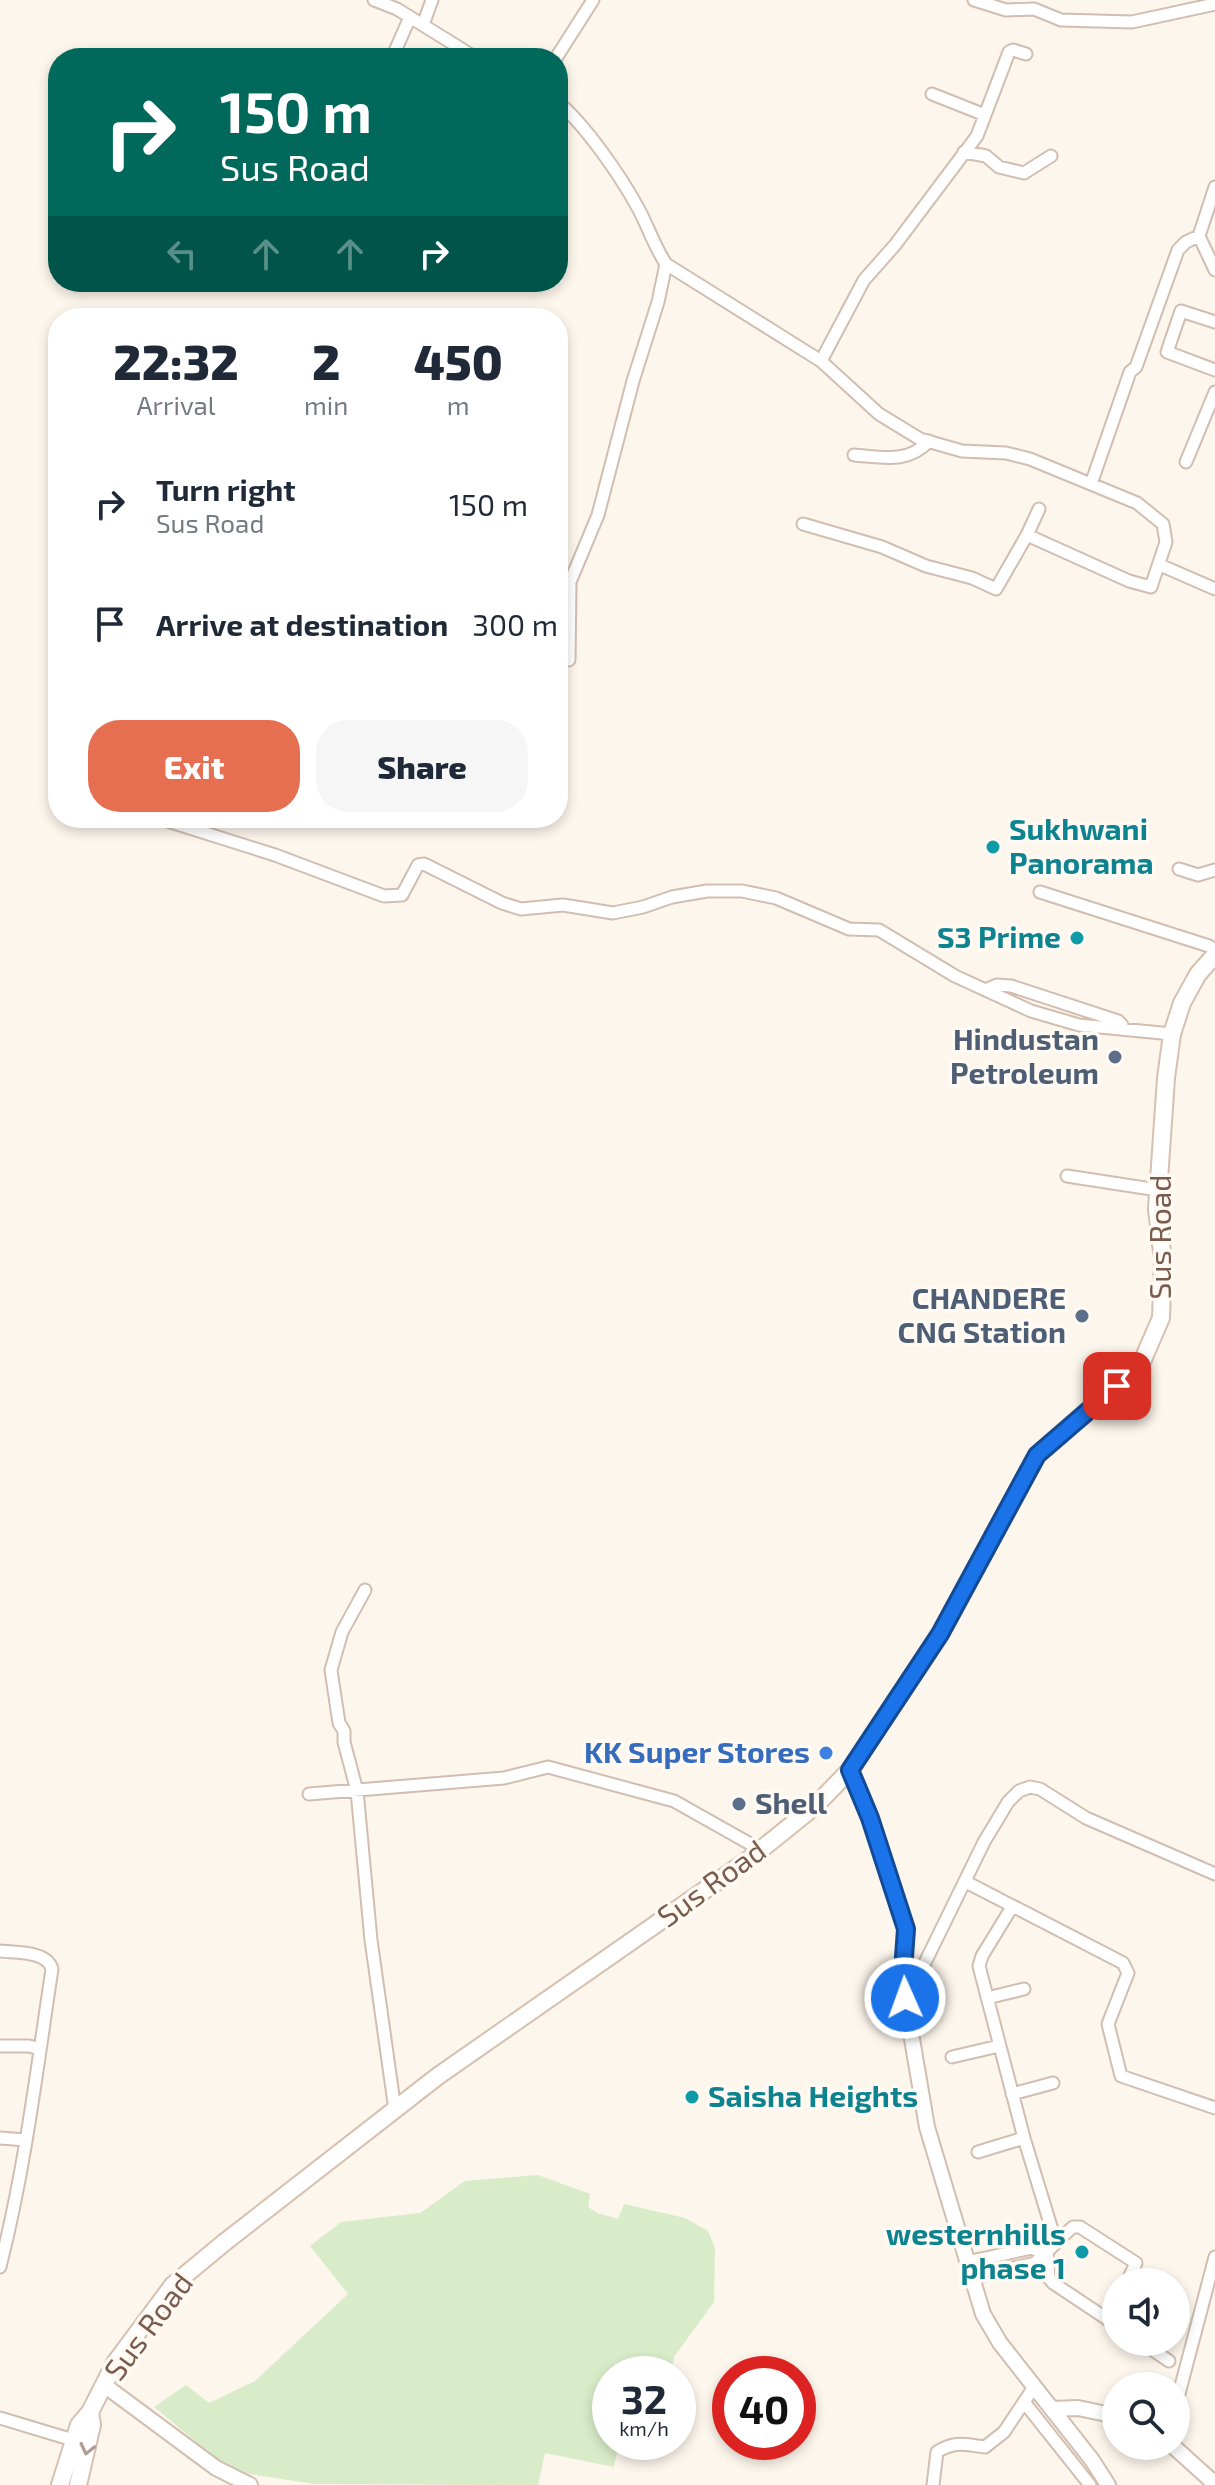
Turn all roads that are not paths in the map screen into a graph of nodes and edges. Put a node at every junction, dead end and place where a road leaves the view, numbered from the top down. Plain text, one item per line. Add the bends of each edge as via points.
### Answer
1 (374, 0) edge
2 (432, 0) edge
3 (593, 0) edge
4 (974, 0) edge
5 (1215, 4) edge
6 (410, 17) junction
7 (423, 25) junction
8 (396, 48) edge
9 (460, 48) edge
10 (562, 48) edge
11 (1026, 54) dead end
12 (932, 94) dead end
13 (568, 112) edge
14 (985, 115) junction
15 (964, 152) junction
16 (1051, 156) dead end
17 (1215, 187) edge
18 (1199, 236) junction
19 (666, 264) junction
20 (1215, 270) edge
21 (1215, 322) edge
22 (821, 361) junction
23 (1215, 370) edge
24 (1215, 392) edge
25 (929, 441) junction
26 (854, 455) dead end
27 (1186, 462) dead end
28 (1091, 484) junction
29 (1039, 509) dead end
30 (803, 524) dead end
31 (1027, 535) junction
32 (1160, 565) junction
33 (1215, 588) edge
34 (569, 660) dead end
35 (190, 828) edge
36 (1179, 869) dead end
37 (1215, 870) edge
38 (1040, 892) dead end
39 (1215, 952) edge
40 (1172, 1034) junction
41 (1067, 1176) dead end
42 (1158, 1190) junction
43 (365, 1590) dead end
44 (850, 1770) junction
45 (357, 1791) junction
46 (309, 1794) dead end
47 (761, 1850) junction
48 (1215, 1874) edge
49 (966, 1882) junction
50 (1012, 1907) junction
51 (0, 1951) edge
52 (1024, 1989) dead end
53 (905, 1998) junction
54 (987, 1998) junction
55 (0, 2046) edge
56 (999, 2046) junction
57 (40, 2049) junction
58 (952, 2057) dead end
59 (1053, 2083) dead end
60 (1012, 2094) junction
61 (1215, 2108) edge
62 (395, 2110) junction
63 (0, 2138) edge
64 (1024, 2138) junction
65 (26, 2140) junction
66 (978, 2152) dead end
67 (5, 2225) edge
68 (1056, 2242) junction
69 (1046, 2253) junction
70 (1215, 2257) edge
71 (967, 2262) junction
72 (0, 2267) edge
73 (1134, 2268) edge
74 (971, 2278) junction
75 (1102, 2316) edge
76 (1162, 2356) edge
77 (1169, 2361) dead end
78 (1185, 2372) edge
79 (104, 2385) junction
80 (1034, 2387) junction
81 (1024, 2402) junction
82 (1052, 2409) junction
83 (90, 2412) junction
84 (1102, 2413) edge
85 (0, 2418) edge
86 (73, 2440) junction
87 (1188, 2460) edge
88 (1215, 2484) edge
89 (60, 2485) edge
90 (78, 2485) edge
91 (250, 2485) edge
92 (933, 2485) edge
93 (1090, 2485) edge
94 (1108, 2485) edge

1 - 6 street
2 - 7 street
3 - 10 street
4 - 5 street via 1006,10 1034,9 1061,20 1132,22
6 - 7 street
6 - 8 street
7 - 9 street
11 - 14 street via 1009,52
12 - 14 street
13 - 19 street via 638,207
14 - 15 street
15 - 16 street via 1024,173
15 - 22 street via 864,280
17 - 18 street
18 - 20 street
18 - 28 street via 1178,250
19 - 22 street
19 - 34 street via 598,515 570,582
21 - 23 street via 1181,311 1167,352
22 - 25 street via 879,414
24 - 27 street
25 - 26 street via 918,453 897,457
25 - 28 street via 962,451 1030,459
28 - 32 street via 1137,503 1163,524 1166,542
29 - 31 street
30 - 31 street via 996,589
31 - 32 street via 1151,587
32 - 33 street
35 - 40 street via 384,896 402,895 414,869 424,864 521,909 563,905 613,913 707,891 776,898 849,929 879,930 955,976 1031,1011 1079,1025
36 - 37 street via 1198,875
38 - 39 street
39 - 40 main road, Sus Road via 1182,1003
40 - 42 main road, Sus Road
41 - 42 street
42 - 44 main road, Sus Road via 1161,1318 1141,1364 1037,1455 940,1634
43 - 45 street via 342,1632 331,1670
44 - 47 main road, Sus Road
44 - 53 street via 906,1929
45 - 46 street
45 - 47 street via 504,1778 548,1767 674,1801
45 - 62 street
47 - 62 main road, Sus Road
48 - 49 street via 1094,1822 1030,1787 1008,1802
49 - 50 street
49 - 53 street
50 - 54 street via 980,1961
50 - 61 street via 1126,1967 1125,1984 1108,2024 1123,2078
51 - 57 street via 43,1957 52,1965
52 - 54 street
53 - 71 street via 927,2127
54 - 56 street
55 - 57 street
56 - 58 street
56 - 60 street
57 - 65 street
59 - 60 street
60 - 64 street
62 - 79 main road, Sus Road via 173,2285
63 - 65 street
64 - 66 street
64 - 68 street
65 - 67 street
67 - 72 street
68 - 69 street
68 - 73 street via 1080,2227 1136,2263
69 - 71 street via 1032,2248
69 - 74 street via 1035,2263
69 - 75 street via 1053,2283
70 - 78 street
71 - 74 street
74 - 80 street via 989,2324
76 - 77 street
79 - 83 main road, Sus Road
79 - 91 street via 216,2468
80 - 81 street
80 - 82 street
81 - 92 street via 1004,2432 985,2447 955,2443 937,2452
81 - 93 street
82 - 84 street
82 - 94 street
83 - 86 main road, Sus Road
83 -> 90 main road, Sus Road via 92,2425
85 - 86 street
86 - 89 main road, Sus Road
87 - 88 street

